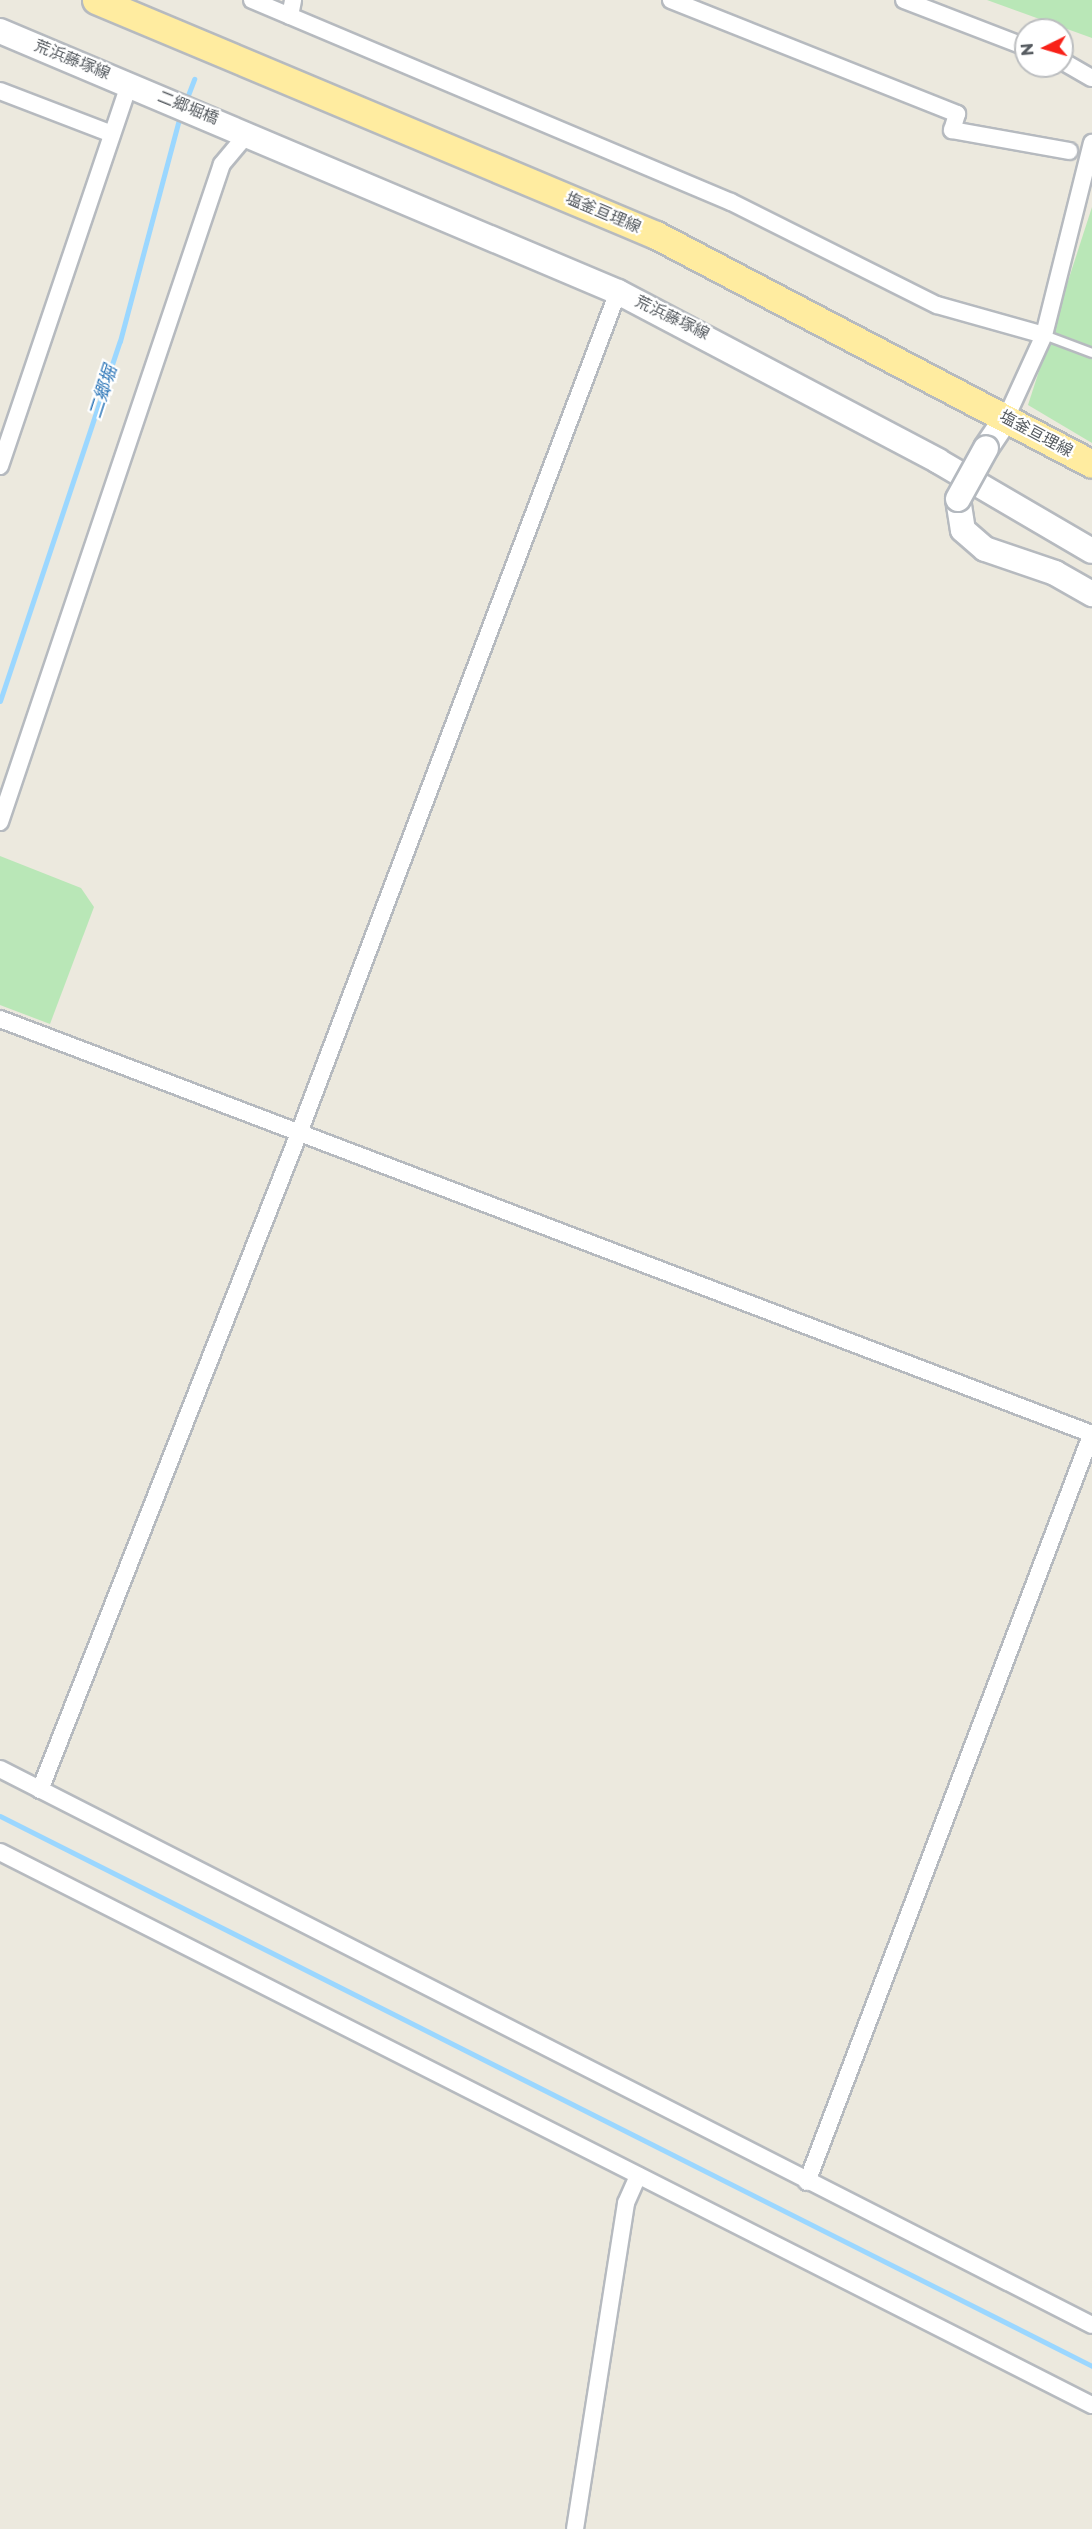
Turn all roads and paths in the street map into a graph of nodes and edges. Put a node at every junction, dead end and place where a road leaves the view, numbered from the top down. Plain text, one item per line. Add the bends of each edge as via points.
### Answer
1 (96, 0) edge
2 (252, 0) edge
3 (671, 0) edge
4 (904, 0) edge
5 (292, 8) edge
6 (0, 31) edge
7 (1014, 42) edge
8 (1074, 68) edge
9 (1092, 78) edge
10 (137, 87) junction
11 (0, 91) edge
12 (239, 130) junction
13 (112, 134) junction
14 (1092, 143) edge
15 (1069, 151) dead end
16 (618, 292) junction
17 (1044, 335) junction
18 (1092, 353) edge
19 (1006, 418) junction
20 (1092, 464) edge
21 (0, 466) edge
22 (1092, 551) edge
23 (1092, 594) edge
24 (0, 822) edge
25 (0, 1020) edge
26 (299, 1133) junction
27 (1092, 1434) edge
28 (0, 1769) edge
29 (40, 1790) junction
30 (0, 1852) edge
31 (638, 2176) junction
32 (807, 2182) junction
33 (1092, 2325) edge
34 (1092, 2405) edge
35 (575, 2529) edge

1 - 19 main road, 塩釜亘理線 via 656,236
2 - 5 street
3 - 15 street via 957,114 952,130
4 - 7 street
5 - 17 street via 731,202 937,305
6 - 10 street, 荒浜藤塚線
8 - 9 street
10 - 12 street, 二郷堀橋
10 - 13 street
11 - 13 street
12 - 16 street, 荒浜藤塚線
12 - 24 street via 222,164
13 - 21 street
14 - 17 street
16 - 22 street, 荒浜藤塚線 via 938,461
16 - 26 street
17 - 18 lane
17 - 19 street
19 - 20 main road, 塩釜亘理線
19 - 23 street, bridge via 958,499 963,530 985,549 1055,573
25 - 26 street
26 - 27 street
26 - 29 street
27 - 32 street
28 - 29 street
29 - 32 street
30 - 31 street
31 - 34 street
31 - 35 street via 626,2203
32 - 33 street

